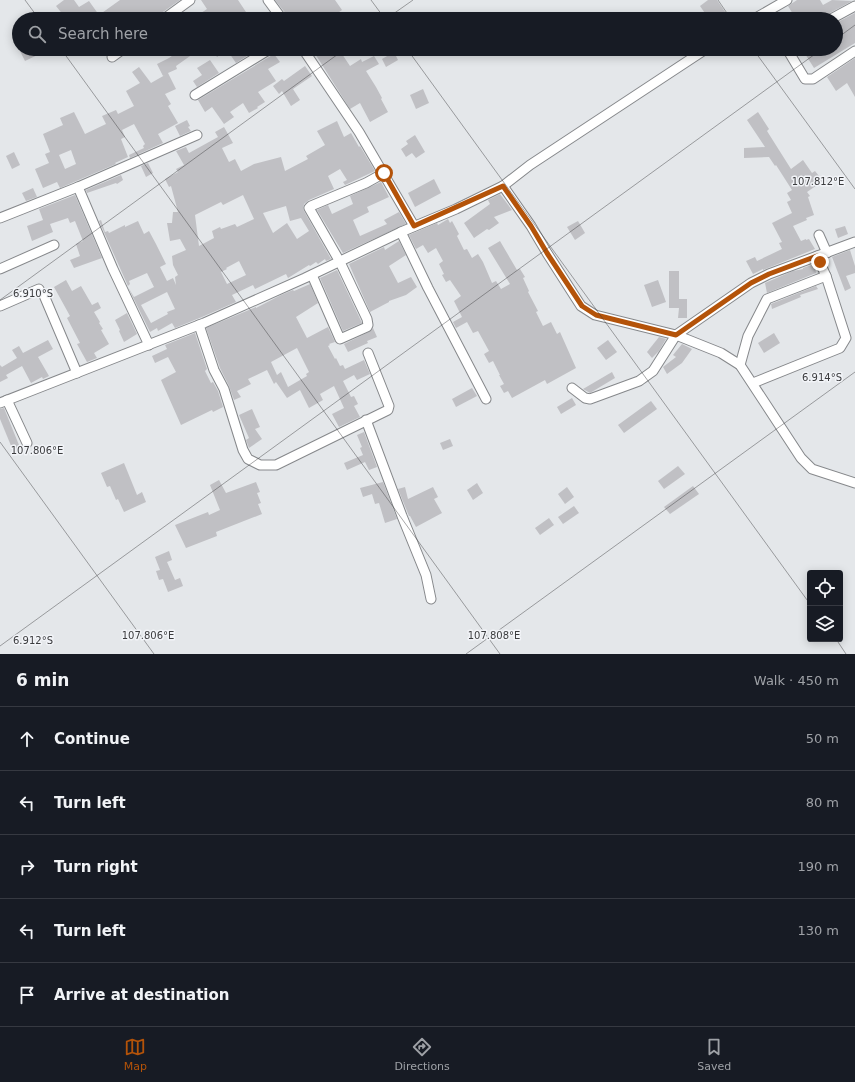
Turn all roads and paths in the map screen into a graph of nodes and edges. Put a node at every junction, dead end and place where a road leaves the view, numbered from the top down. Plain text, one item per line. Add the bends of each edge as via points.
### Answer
1 (190, 0) edge
2 (268, 0) edge
3 (787, 0) edge
4 (855, 6) edge
5 (174, 12) edge
6 (277, 12) edge
7 (766, 12) edge
8 (843, 12) edge
9 (852, 53) edge
10 (259, 56) edge
11 (308, 56) edge
12 (695, 56) edge
13 (791, 56) edge
14 (855, 62) edge
15 (195, 95) dead end
16 (197, 135) dead end
17 (384, 173) junction
18 (503, 186) junction
19 (78, 188) junction
20 (0, 217) edge
21 (414, 226) junction
22 (401, 232) junction
23 (819, 235) dead end
24 (855, 242) edge
25 (54, 245) dead end
26 (827, 253) junction
27 (817, 256) junction
28 (340, 262) junction
29 (0, 269) edge
30 (312, 275) junction
31 (826, 276) junction
32 (0, 306) edge
33 (199, 325) junction
34 (676, 335) junction
35 (149, 345) junction
36 (368, 353) dead end
37 (740, 365) junction
38 (77, 373) junction
39 (753, 383) junction
40 (572, 388) dead end
41 (486, 400) dead end
42 (4, 402) edge
43 (366, 420) junction
44 (27, 443) dead end
45 (855, 483) edge
46 (431, 599) dead end

1 - 5 street
2 - 6 street
3 - 7 street
4 - 8 street
9 - 13 street via 809,80 805,79
9 - 14 street
10 - 15 street
11 - 17 street
12 - 18 street via 530,165
16 - 19 street
17 - 21 street
17 - 28 street via 309,208
18 - 21 street
18 - 34 street via 582,306 596,315
19 - 20 street
19 - 35 street
21 - 22 street
22 - 28 street
22 - 41 street
23 - 26 street
24 - 26 street
25 - 29 street
26 - 27 street
27 - 31 street
27 - 34 street via 751,283
28 - 30 street
28 - 30 street via 367,319 368,325 364,329 340,339
30 - 33 street
31 - 37 street via 767,299 748,336
31 - 39 street via 846,338 840,348
32 - 38 street via 41,291
33 - 35 street
33 - 43 street via 248,459 260,465 276,465
34 - 37 street via 721,353
34 - 40 street via 654,371 639,380 590,399
35 - 38 street
36 - 43 street via 389,406 388,410
37 - 39 street
38 - 42 street
39 - 45 street via 806,464 812,469
42 - 44 street
43 - 46 street via 426,575

